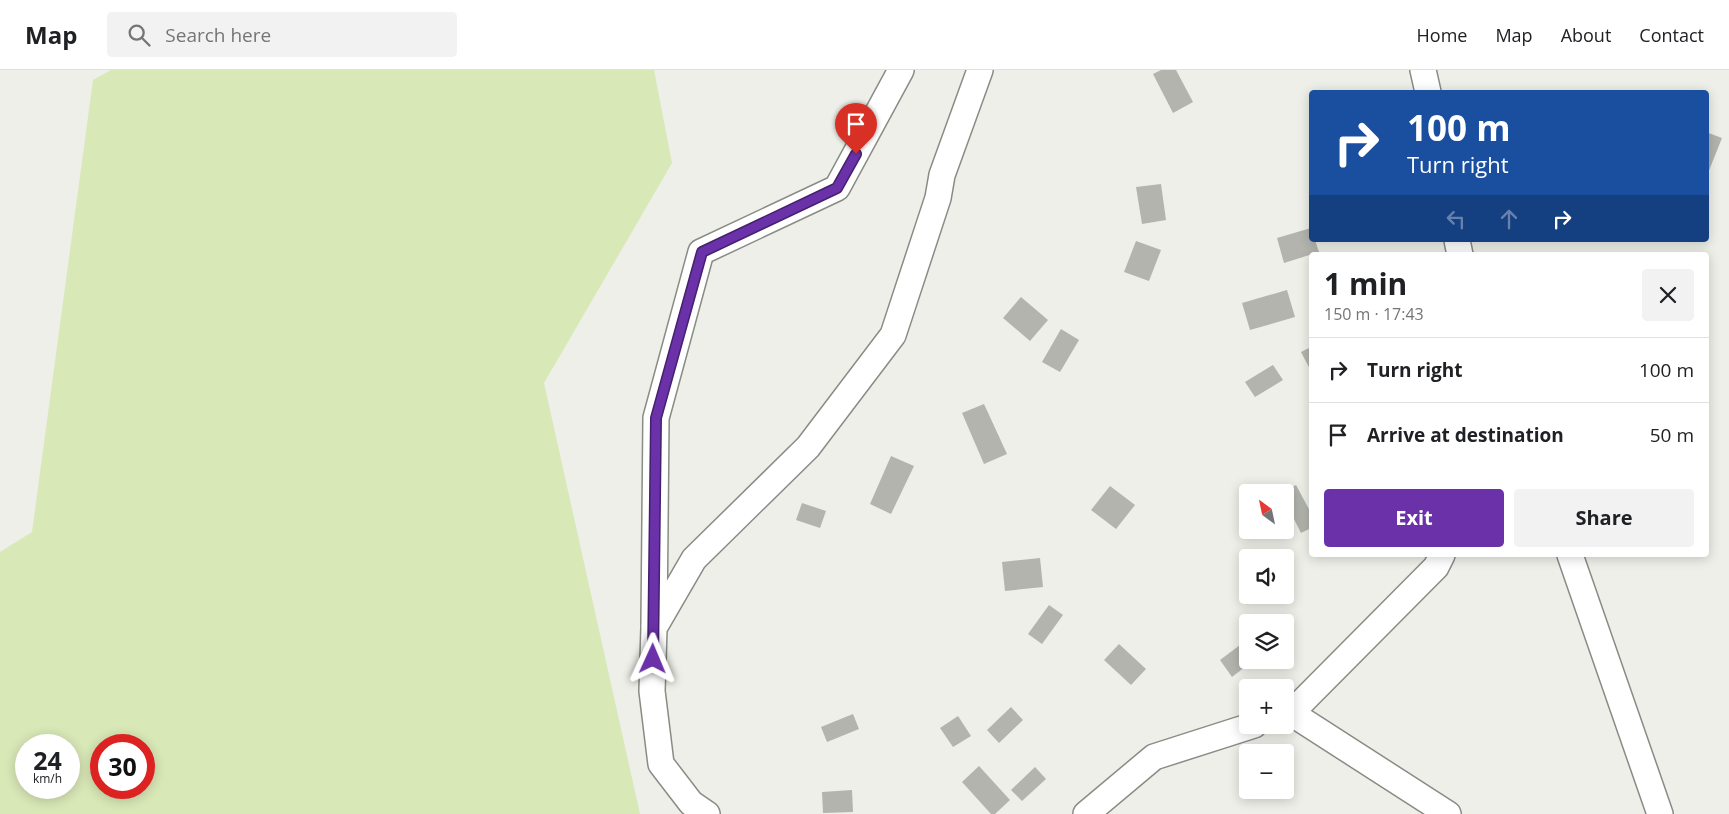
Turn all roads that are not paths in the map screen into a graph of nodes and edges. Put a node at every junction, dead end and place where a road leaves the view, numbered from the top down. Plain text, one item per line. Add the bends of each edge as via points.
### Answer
1 (901, 70) edge
2 (980, 70) edge
3 (1423, 70) edge
4 (1428, 90) edge
5 (1441, 557) edge
6 (1571, 557) edge
7 (654, 628) junction
8 (1294, 708) edge
9 (1294, 718) edge
10 (1239, 730) edge
11 (707, 814) edge
12 (1086, 814) edge
13 (1448, 814) edge
14 (1660, 814) edge

1 - 7 street via 837,188 702,252 656,418
2 - 7 street via 942,175 938,198 893,335 808,447 694,559
3 - 4 street
5 - 8 street via 1436,566
6 - 14 street
7 - 11 street via 652,691 661,764 691,803
9 - 13 street
10 - 12 street via 1154,757

